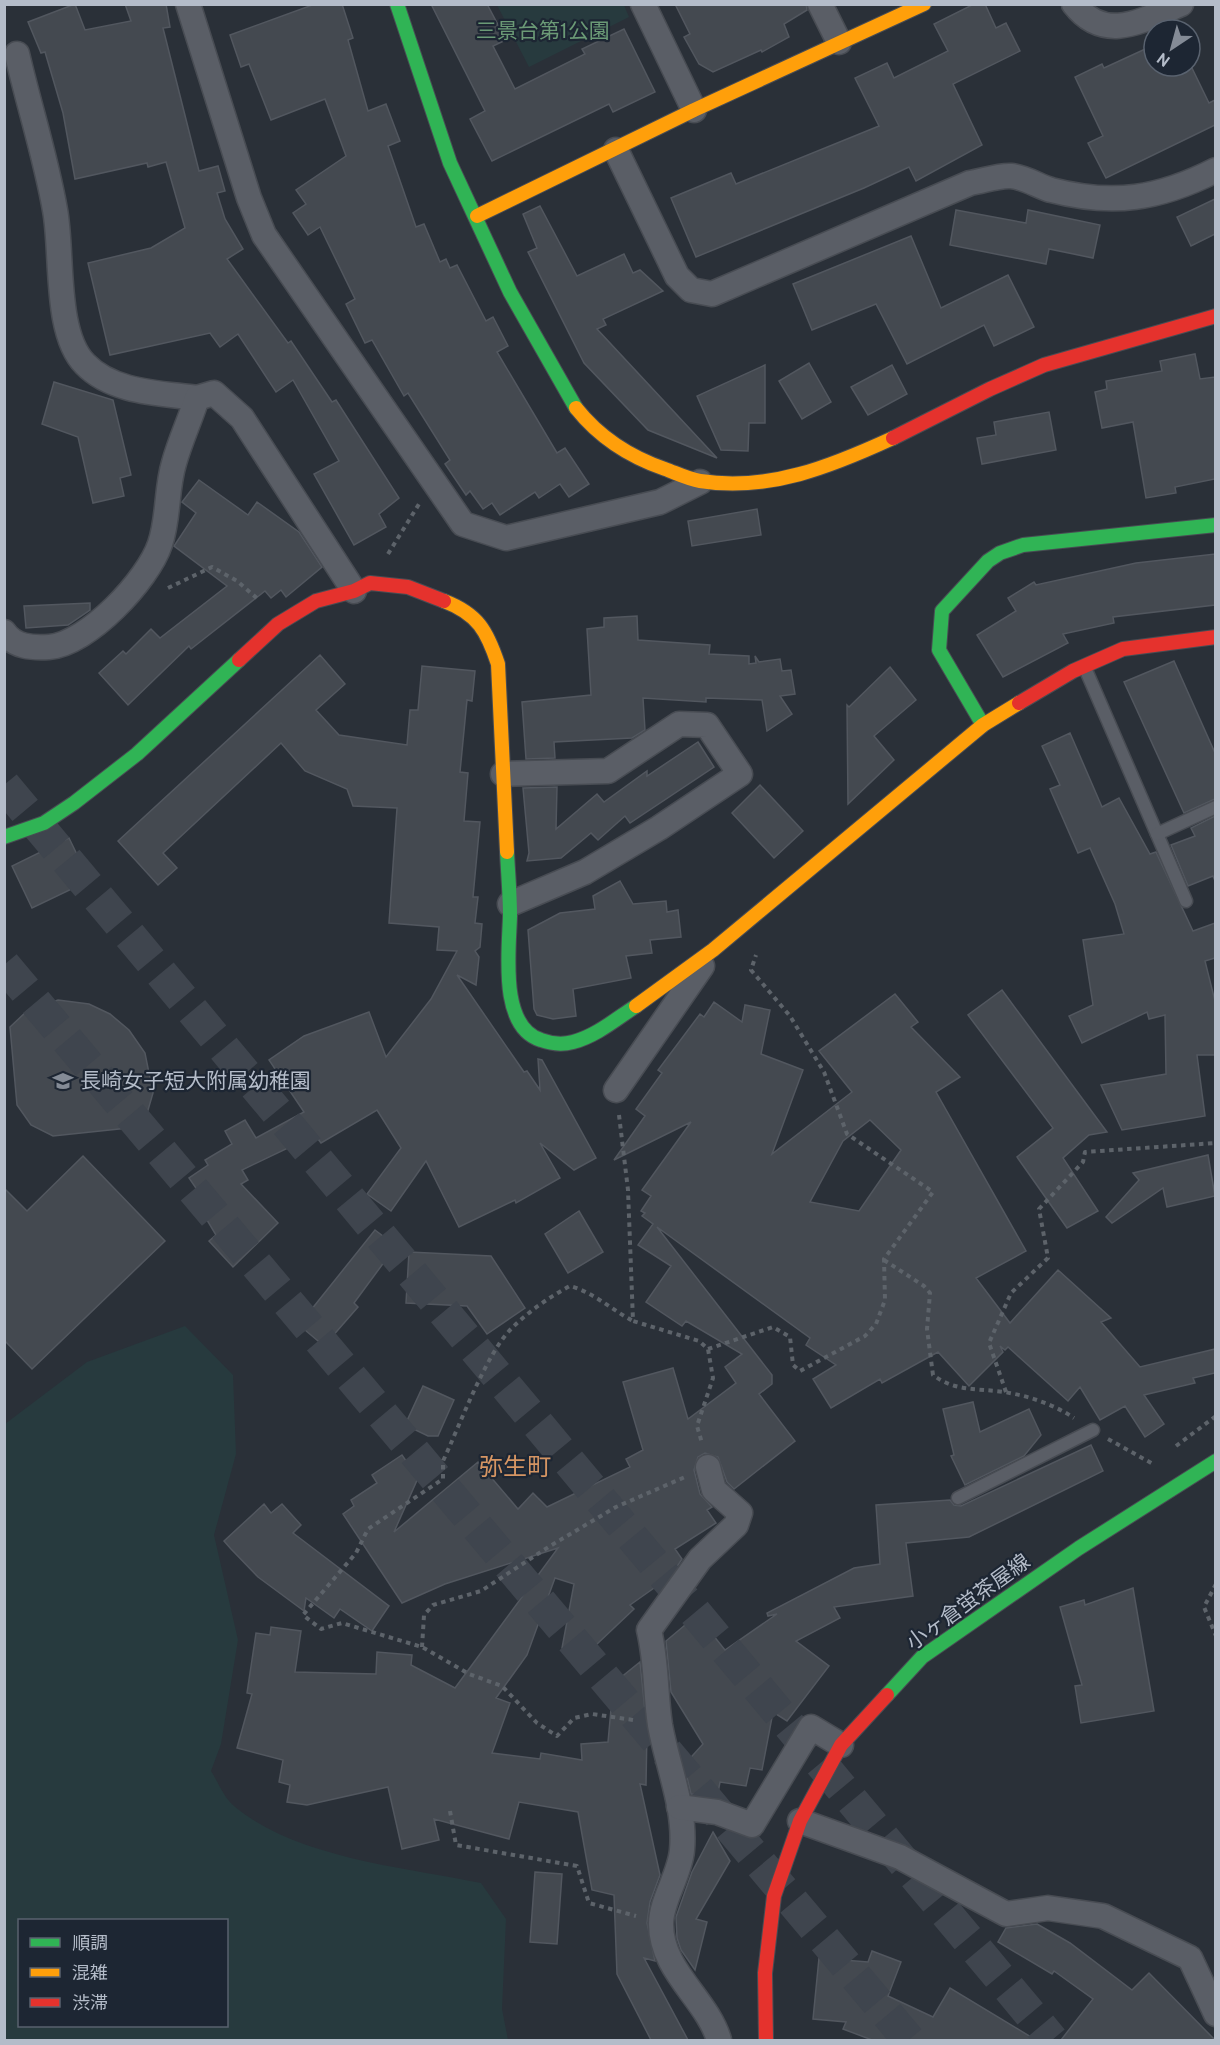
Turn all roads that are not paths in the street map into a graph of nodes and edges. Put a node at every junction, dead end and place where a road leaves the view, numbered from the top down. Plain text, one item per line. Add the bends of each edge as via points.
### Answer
1 (397, 4) edge
2 (643, 4) edge
3 (820, 4) edge
4 (924, 4) edge
5 (1074, 4) edge
6 (1181, 4) edge
7 (191, 5) edge
8 (838, 42) junction
9 (17, 54) dead end
10 (694, 110) junction
11 (616, 150) junction
12 (1215, 170) edge
13 (477, 216) junction
14 (1215, 316) edge
15 (197, 398) junction
16 (700, 482) junction
17 (1215, 525) edge
18 (362, 587) junction
19 (4, 632) edge
20 (1215, 637) edge
21 (1085, 666) junction
22 (983, 725) junction
23 (503, 774) junction
24 (1215, 807) edge
25 (1157, 834) junction
26 (4, 837) edge
27 (1186, 901) dead end
28 (510, 904) junction
29 (713, 950) junction
30 (616, 1090) road end
31 (1093, 1430) road end
32 (1215, 1461) edge
33 (708, 1467) road end
34 (958, 1498) dead end
35 (841, 1745) junction
36 (679, 1807) junction
37 (800, 1821) junction
38 (1215, 2014) edge
39 (719, 2040) edge
40 (766, 2040) edge

1 - 13 street via 450,163
2 - 10 street
3 - 8 street
4 - 8 street
5 - 6 street via 1089,20 1111,28 1139,22
7 - 16 street via 264,236 463,524 506,537 660,502
8 - 10 street
9 - 15 street via 55,210 66,321 75,352 86,366 111,382 142,391
10 - 11 street
11 - 12 street via 677,276 691,290 712,294 970,183 1012,176 1051,190 1122,199 1153,196
11 - 13 street
13 - 16 street via 510,292 589,426 633,456
14 - 16 street via 1038,368 828,469 780,482
15 - 18 street via 214,393 242,418
15 - 19 street via 173,464 160,546 139,579 105,616 55,646 34,648 10,641
17 - 22 street via 1023,545 1000,552 988,561 942,611 939,650
18 - 23 street via 408,587 474,618 489,636 498,664
18 - 26 street via 316,601 278,624 137,754 74,803 44,823
20 - 21 street via 1123,649
21 - 22 street
21 - 25 lane
22 - 29 street
23 - 28 street
23 - 28 street via 608,771 679,724 707,725 740,774 585,872
24 - 25 lane
25 - 27 lane
28 - 29 street via 509,989 513,1007 525,1030 544,1042 571,1042 590,1036
29 - 30 street
31 - 34 lane
32 - 35 street, 小ヶ倉蛍茶屋線 via 1079,1548 922,1657
33 - 36 street via 714,1490 740,1513 736,1526 700,1559 649,1630 657,1661 660,1724
35 - 36 street via 810,1727 752,1825 717,1812
35 - 37 street, 小ヶ倉蛍茶屋線
36 - 39 street via 682,1850 661,1924 667,1952 682,1982 713,2022
37 - 38 street via 900,1857 1006,1914 1048,1908 1103,1916 1190,1958
37 - 40 street, 小ヶ倉蛍茶屋線 via 774,1896 765,1973

